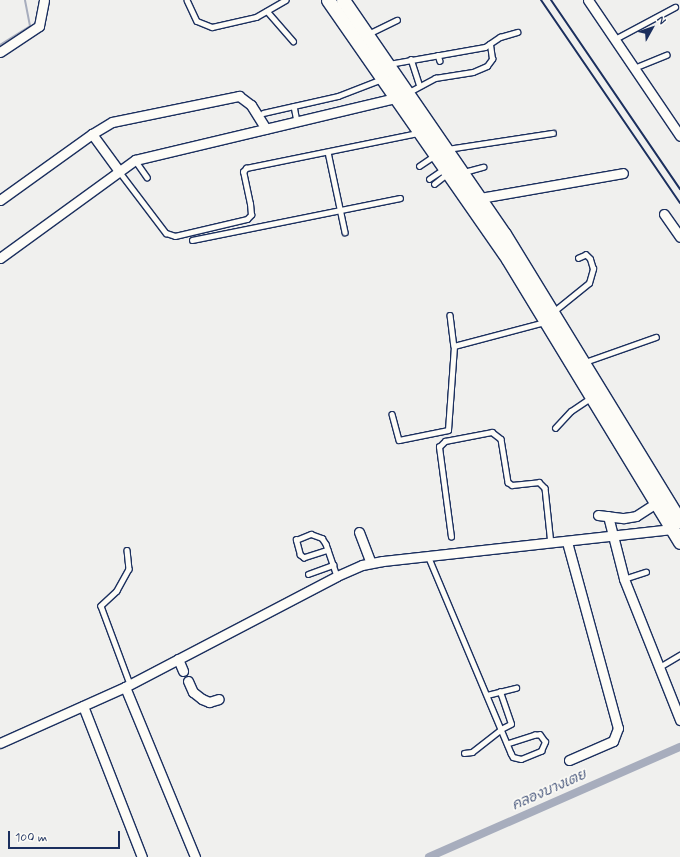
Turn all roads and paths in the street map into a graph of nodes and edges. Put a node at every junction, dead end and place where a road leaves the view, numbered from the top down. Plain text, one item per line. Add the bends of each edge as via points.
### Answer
1 (44, 0) edge
2 (187, 0) edge
3 (285, 0) edge
4 (328, 0) edge
5 (343, 0) edge
6 (588, 0) edge
7 (675, 7) dead end
8 (267, 11) junction
9 (397, 20) dead end
10 (517, 32) dead end
11 (366, 34) junction
12 (615, 39) junction
13 (293, 41) dead end
14 (490, 44) junction
15 (0, 52) edge
16 (438, 55) junction
17 (667, 55) dead end
18 (411, 59) junction
19 (440, 61) dead end
20 (387, 64) junction
21 (634, 68) junction
22 (382, 79) junction
23 (419, 84) junction
24 (401, 95) junction
25 (294, 106) junction
26 (263, 112) dead end
27 (297, 121) junction
28 (266, 129) junction
29 (420, 133) junction
30 (553, 133) dead end
31 (92, 134) junction
32 (680, 136) edge
33 (328, 152) junction
34 (441, 153) junction
35 (135, 160) junction
36 (419, 166) dead end
37 (483, 167) dead end
38 (119, 171) junction
39 (446, 171) junction
40 (462, 172) junction
41 (623, 173) dead end
42 (147, 177) dead end
43 (428, 179) dead end
44 (434, 184) dead end
45 (400, 198) dead end
46 (480, 198) junction
47 (0, 200) edge
48 (341, 212) junction
49 (664, 214) dead end
50 (345, 232) dead end
51 (680, 237) edge
52 (192, 240) dead end
53 (0, 258) edge
54 (579, 258) dead end
55 (450, 315) dead end
56 (550, 317) junction
57 (656, 337) dead end
58 (454, 346) junction
59 (583, 363) junction
60 (592, 396) junction
61 (392, 414) dead end
62 (555, 428) dead end
63 (656, 503) junction
64 (598, 515) dead end
65 (608, 516) junction
66 (677, 526) edge
67 (359, 532) dead end
68 (612, 536) junction
69 (451, 537) dead end
70 (567, 542) junction
71 (680, 542) edge
72 (551, 544) junction
73 (127, 550) dead end
74 (328, 550) junction
75 (429, 558) junction
76 (371, 563) junction
77 (333, 565) junction
78 (646, 572) dead end
79 (308, 574) dead end
80 (337, 576) junction
81 (624, 579) junction
82 (680, 655) edge
83 (178, 659) junction
84 (658, 668) junction
85 (183, 671) dead end
86 (188, 681) dead end
87 (127, 686) junction
88 (516, 688) dead end
89 (500, 692) junction
90 (487, 695) junction
91 (219, 699) dead end
92 (83, 706) junction
93 (680, 720) edge
94 (501, 729) junction
95 (0, 743) edge
96 (507, 744) junction
97 (464, 754) dead end
98 (569, 760) dead end
99 (142, 857) edge
100 (194, 857) edge

1 - 15 street via 39,26
2 - 8 lane via 197,21 212,27 256,17
3 - 8 lane
4 - 22 main road
5 - 11 main road
6 - 12 street
7 - 12 lane
8 - 13 lane
9 - 11 lane
10 - 14 lane via 500,37
11 - 20 main road
12 - 21 street
14 - 16 lane
14 - 23 lane via 492,59 487,66 473,72 444,74
16 - 18 lane
16 - 19 lane
17 - 21 lane
18 - 20 lane
18 - 23 lane
20 - 24 main road
21 - 32 street
22 - 24 main road
22 - 25 lane via 338,96
23 - 24 lane
24 - 27 street
24 - 29 main road
24 - 34 main road
25 - 26 lane
25 - 27 lane
27 - 28 street
28 - 31 street via 251,105 239,96 112,122
28 - 35 street
29 - 33 lane
29 - 34 main road
30 - 34 lane
31 - 38 street
31 - 47 street
33 - 38 lane via 246,168 242,172 251,214 247,219 175,236 166,233
33 - 48 lane
34 - 36 lane
34 - 39 main road
34 - 40 main road
35 - 38 street
35 - 42 lane
37 - 40 lane
38 - 53 street
39 - 43 lane
39 - 44 lane
39 - 56 main road
40 - 46 main road
41 - 46 street
45 - 48 lane
46 - 56 main road
48 - 50 lane
48 - 52 lane
49 - 51 street
54 - 56 lane via 586,255 590,259 593,269 589,283
55 - 58 lane
56 - 58 lane
56 - 59 main road
56 - 60 main road
57 - 59 lane
58 - 61 lane via 448,430 399,440 396,437
59 - 66 main road
60 - 62 lane via 571,411
60 - 63 main road
63 - 65 street via 636,516
63 - 66 main road
64 - 65 street
65 - 68 street
66 - 68 street
66 - 71 main road
67 - 76 street
68 - 70 street
68 - 81 street
69 - 72 lane via 439,447 445,441 492,432 501,438 508,482 512,485 539,482 545,488
70 - 72 street
70 - 98 street via 618,728 613,741
72 - 75 street
73 - 87 lane via 129,569 117,591 101,606
74 - 74 lane via 322,538 315,535 296,540 300,555 304,558
74 - 77 lane
75 - 76 street
75 - 90 lane
76 - 80 street
77 - 79 lane
77 - 80 lane
78 - 81 lane
80 - 83 street
81 - 84 street
82 - 84 lane
83 - 85 street
83 - 87 street
84 - 93 street
86 - 91 street via 193,692 202,699 209,702
87 - 92 street
87 - 100 street
88 - 89 lane
89 - 90 lane
89 - 94 lane via 511,722 509,726
90 - 94 lane
92 - 95 street
92 - 99 street
94 - 96 lane
94 - 97 lane via 479,747
96 - 96 lane via 516,759 541,751 546,742 535,735

